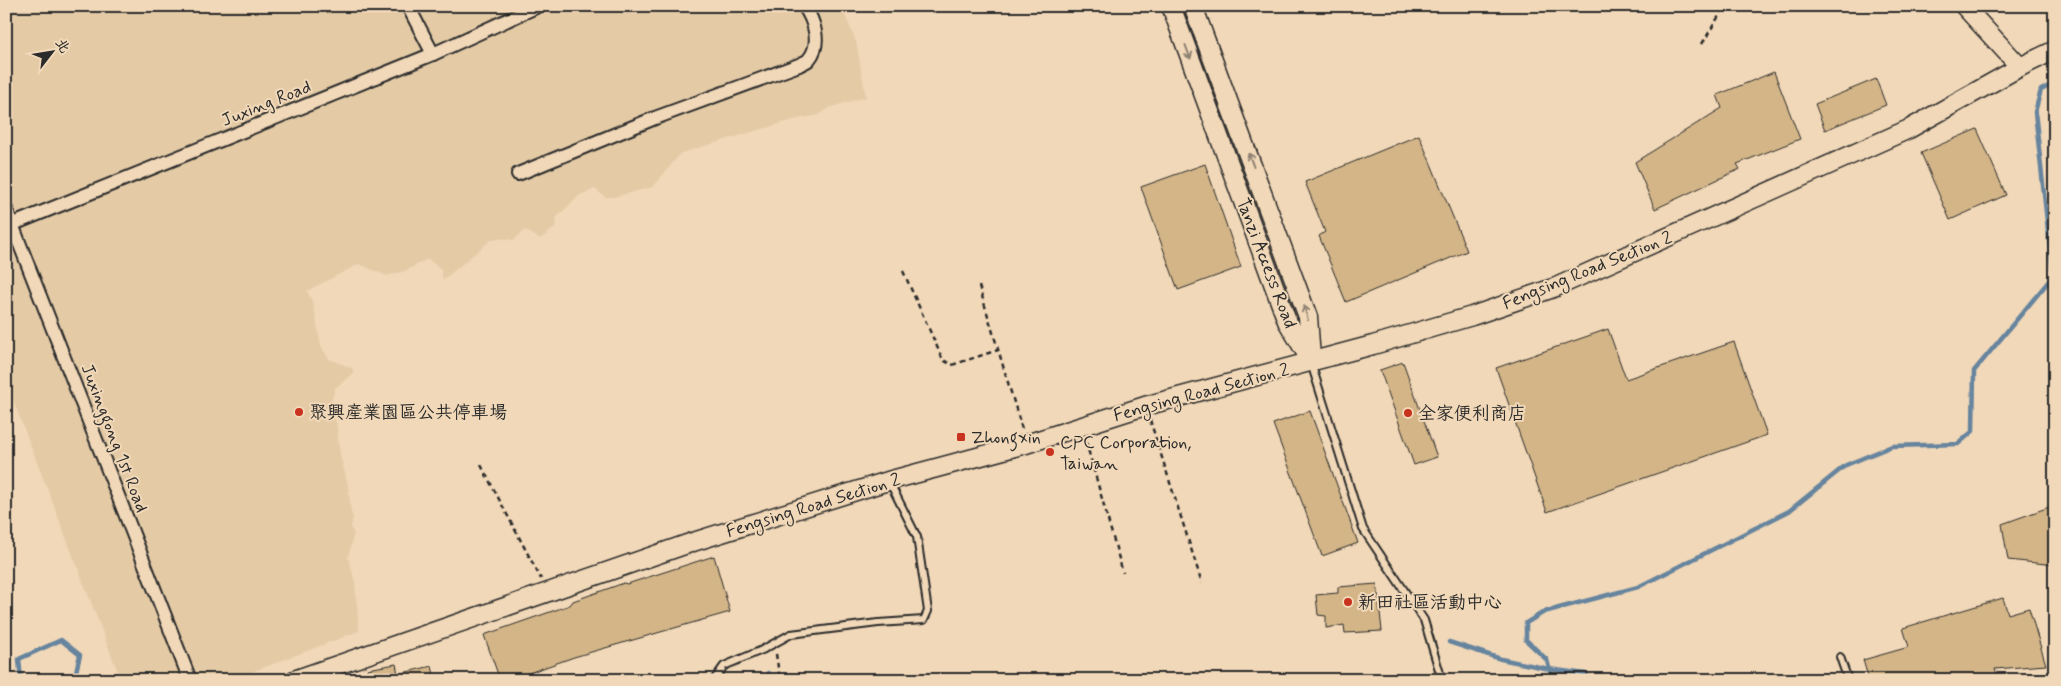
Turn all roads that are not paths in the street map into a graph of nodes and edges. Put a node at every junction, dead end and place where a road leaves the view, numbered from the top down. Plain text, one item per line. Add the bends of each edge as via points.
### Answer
1 (408, 6) edge
2 (538, 6) edge
3 (804, 6) edge
4 (1171, 6) edge
5 (1193, 6) edge
6 (1964, 6) edge
7 (2055, 50) edge
8 (433, 54) junction
9 (2020, 67) junction
10 (518, 174) dead end
11 (6, 209) edge
12 (9, 226) edge
13 (1311, 361) junction
14 (888, 481) junction
15 (1840, 657) dead end
16 (190, 680) edge
17 (294, 680) edge
18 (714, 680) edge
19 (1442, 680) edge
20 (1848, 680) edge

1 - 8 street
2 - 8 street, Juxing Road
3 - 10 street via 815,26 815,47 809,59 799,65 655,118
4 -> 13 street, Tanzi Access Road via 1287,321
13 -> 5 street, Tanzi Access Road via 1308,317
6 - 9 street
7 - 9 street, Fengsing Road Section 2
8 - 12 street, Juxing Road
9 - 13 street, Fengsing Road Section 2 via 1909,129 1556,287 1472,316
11 - 12 street, Juxinggong 1st Road
12 - 16 street, Juxinggong 1st Road
13 - 14 street, Fengsing Road Section 2
13 - 19 lane via 1363,529 1424,620
14 - 17 street, Fengsing Road Section 2 via 693,542
14 - 18 lane via 917,538 928,611 924,620 791,634 724,666
15 - 20 lane

